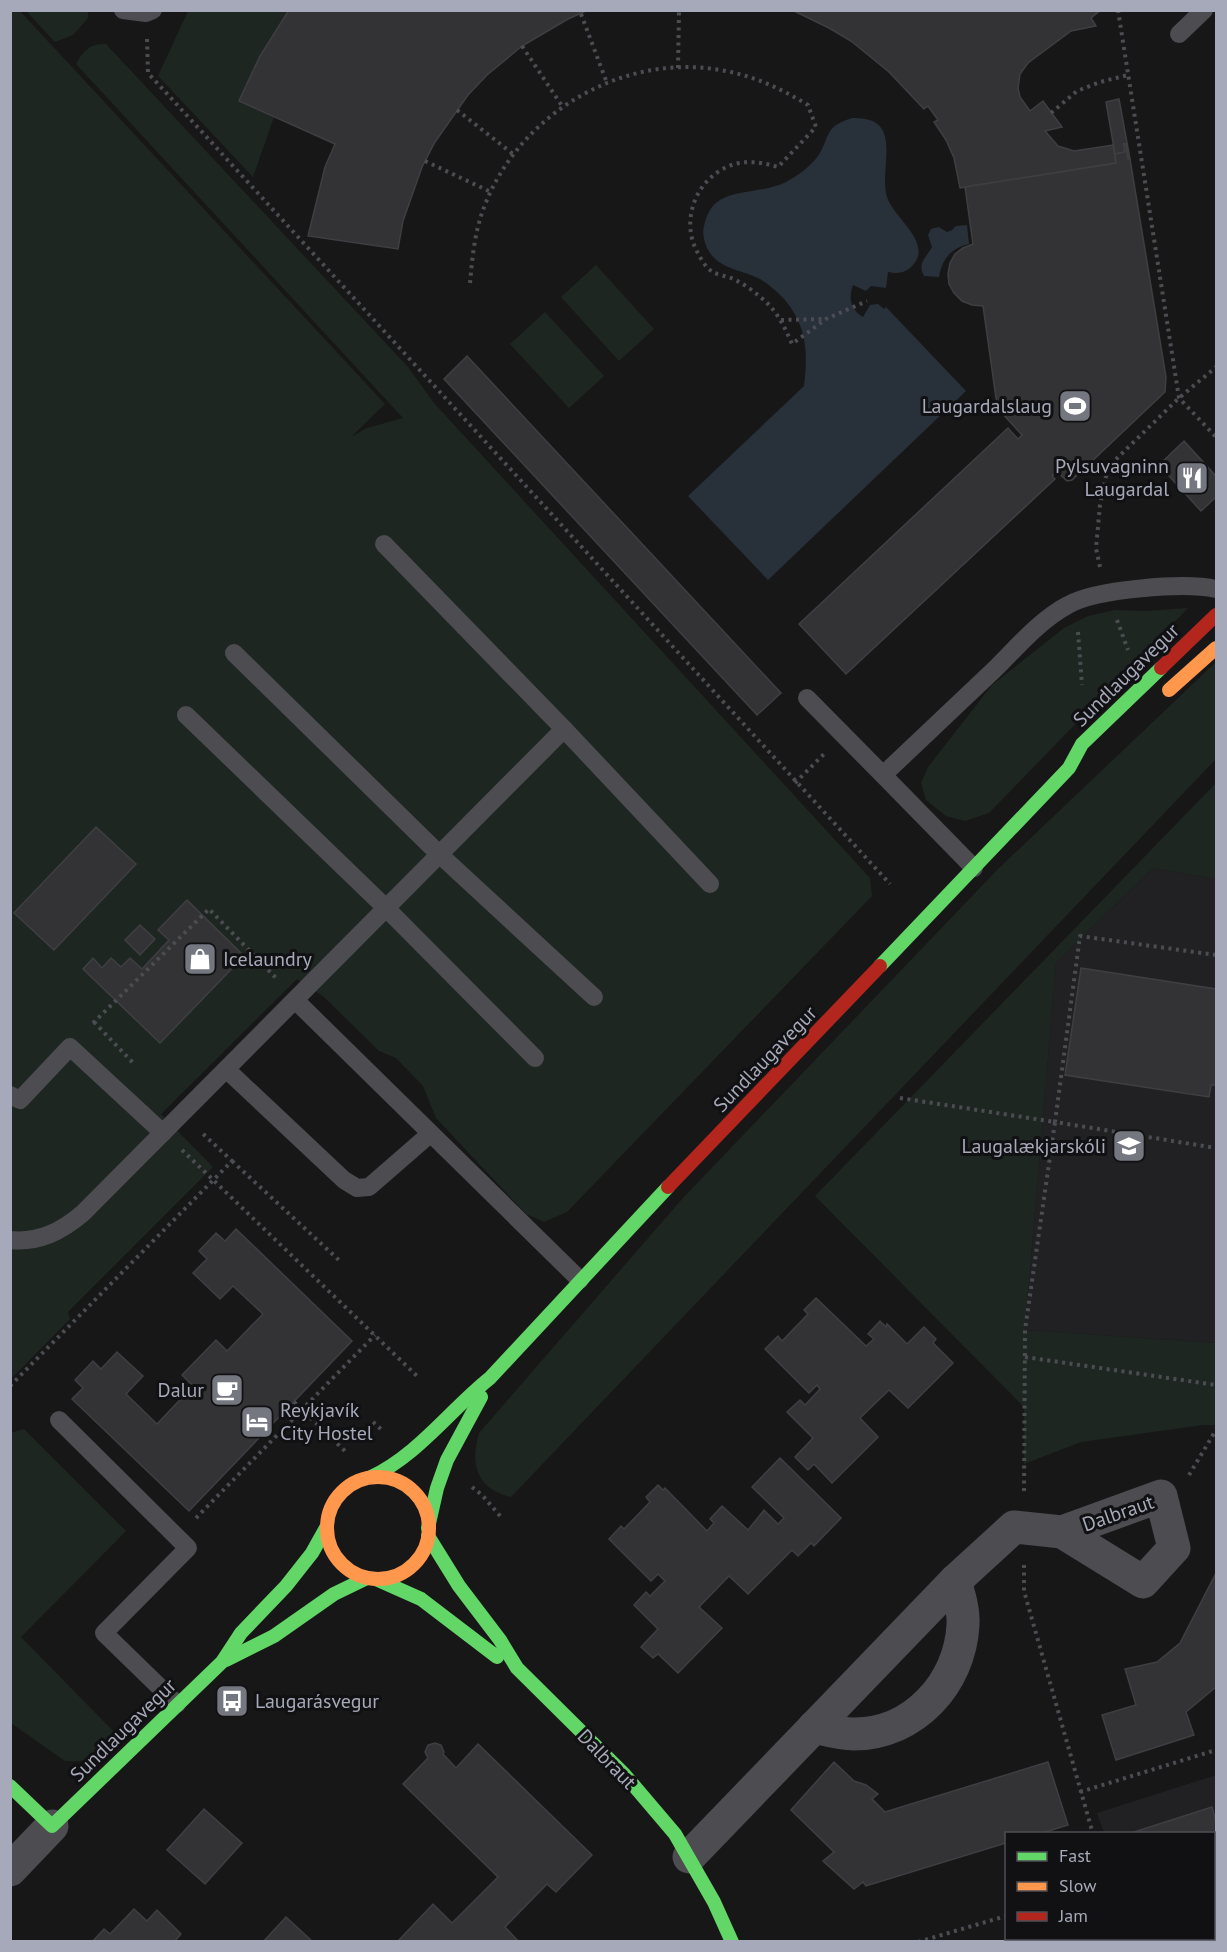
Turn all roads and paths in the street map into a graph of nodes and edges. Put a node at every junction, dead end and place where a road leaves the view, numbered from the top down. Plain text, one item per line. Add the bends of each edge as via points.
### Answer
1 (123, 10) edge
2 (679, 10) edge
3 (1118, 10) edge
4 (1204, 10) edge
5 (149, 12) edge
6 (581, 14) dead end
7 (1179, 34) dead end
8 (522, 46) dead end
9 (678, 68) junction
10 (1128, 75) junction
11 (607, 83) junction
12 (562, 106) junction
13 (457, 110) dead end
14 (1051, 113) dead end
15 (513, 154) junction
16 (425, 161) dead end
17 (491, 192) junction
18 (470, 284) dead end
19 (867, 301) dead end
20 (826, 319) junction
21 (781, 320) junction
22 (1216, 367) edge
23 (1179, 398) junction
24 (1216, 437) edge
25 (384, 544) dead end
26 (1216, 589) edge
27 (1106, 593) junction
28 (1076, 601) junction
29 (1216, 615) edge
30 (1216, 648) edge
31 (234, 653) dead end
32 (1082, 685) dead end
33 (807, 698) dead end
34 (1157, 701) dead end
35 (186, 715) dead end
36 (564, 729) junction
37 (843, 735) junction
38 (1089, 759) dead end
39 (1069, 768) junction
40 (883, 775) junction
41 (795, 783) junction
42 (439, 854) junction
43 (974, 868) junction
44 (710, 884) dead end
45 (890, 884) dead end
46 (386, 908) junction
47 (1216, 955) edge
48 (594, 997) dead end
49 (295, 1000) junction
50 (94, 1022) junction
51 (70, 1047) junction
52 (535, 1058) dead end
53 (227, 1070) junction
54 (142, 1073) dead end
55 (900, 1098) dead end
56 (14, 1102) edge
57 (182, 1114) junction
58 (1055, 1122) junction
59 (163, 1133) junction
60 (430, 1134) junction
61 (1216, 1148) edge
62 (232, 1161) junction
63 (214, 1180) junction
64 (10, 1240) edge
65 (340, 1262) dead end
66 (580, 1280) junction
67 (375, 1335) junction
68 (1025, 1358) junction
69 (417, 1376) dead end
70 (490, 1378) junction
71 (1216, 1385) edge
72 (10, 1386) edge
73 (294, 1402) dead end
74 (302, 1410) junction
75 (59, 1420) dead end
76 (1216, 1430) edge
77 (346, 1452) dead end
78 (371, 1477) junction
79 (468, 1484) dead end
80 (1166, 1515) junction
81 (501, 1517) dead end
82 (196, 1519) dead end
83 (327, 1528) junction
84 (1024, 1528) junction
85 (428, 1532) junction
86 (1062, 1532) junction
87 (371, 1578) junction
88 (955, 1581) junction
89 (222, 1662) junction
90 (517, 1668) junction
91 (177, 1704) junction
92 (814, 1727) junction
93 (1216, 1750) edge
94 (10, 1786) edge
95 (1080, 1792) junction
96 (52, 1826) junction
97 (1093, 1832) edge
98 (688, 1857) junction
99 (10, 1870) edge
100 (1005, 1916) edge
101 (732, 1941) edge
102 (918, 1941) edge

1 - 5 lane
2 - 9 path
3 - 10 path
4 - 7 lane
5 - 41 path via 148,73
6 - 11 path
8 - 12 path
9 - 11 path
9 - 21 path via 750,77 780,88 808,105 816,127 778,167 748,161 720,171 698,193 690,221 691,236 703,262 713,272 752,290
10 - 14 path via 1077,91
10 - 23 path
11 - 12 path
12 - 15 path
13 - 15 path
15 - 17 path
16 - 17 path
17 - 18 path via 473,249
19 - 20 path
20 - 21 path
20 - 21 path via 792,344
22 - 23 path
23 - 24 path
23 - 27 path via 1108,467 1096,548
25 - 36 lane
26 - 27 lane via 1177,587
27 - 28 lane
28 - 32 path
28 - 40 lane via 1040,625
29 - 39 street, Sundlaugavegur via 1082,744
30 - 34 street, Sundlaugavegur
31 - 42 lane
33 - 37 lane
35 - 46 lane
36 - 42 lane
36 - 44 lane
37 - 40 lane
37 - 41 path
38 - 39 street, Sundlaugavegur
39 - 43 street, Sundlaugavegur
40 - 43 lane
41 - 45 path
42 - 46 lane
42 - 48 lane
43 - 66 street, Sundlaugavegur
46 - 49 lane
46 - 52 lane
47 - 58 path via 1080,936
49 - 50 path via 272,971 209,909
49 - 53 lane
49 - 60 lane
50 - 51 path
50 - 54 path
51 - 56 lane
51 - 59 lane
53 - 57 lane
53 - 60 lane via 357,1188 369,1187
55 - 58 path
57 - 59 lane
57 - 62 path
58 - 61 path
58 - 68 path via 1025,1330
59 - 63 path
59 - 64 lane via 69,1225 36,1239
60 - 66 lane
62 - 63 path
62 - 65 path
63 - 67 path
63 - 72 path
66 - 70 street, Sundlaugavegur
67 - 69 path
67 - 74 path
68 - 71 path
68 - 84 path
70 - 78 street, Sundlaugavegur via 407,1455
70 - 85 street, Sundlaugavegur via 451,1451 434,1499
73 - 74 path
74 - 77 path
74 - 82 path
75 - 91 lane via 188,1548 104,1633
76 - 80 path
78 - 83 street, Sundlaugavegur via 351,1485 335,1500 328,1513
78 - 85 street via 404,1484 418,1496 426,1511
79 - 81 path
80 - 86 street, Dalbraut via 1161,1496
80 - 86 street, Dalbraut via 1174,1548 1143,1582
83 - 87 street via 329,1545 338,1560 351,1571
83 - 89 street, Sundlaugavegur via 292,1578 241,1633
84 - 86 street, Dalbraut
84 - 88 street via 1014,1527
84 - 95 path via 1024,1591
85 - 87 street, Sundlaugavegur via 424,1550 404,1571
85 - 90 street, Dalbraut via 459,1586
87 - 89 street, Sundlaugavegur via 334,1594 274,1636
87 - 90 street, Dalbraut via 421,1599 490,1653
88 - 92 street
88 - 92 street via 961,1601 961,1644 945,1685 931,1701 896,1725 876,1731 855,1734
89 - 91 street, Sundlaugavegur
90 - 98 street, Dalbraut via 624,1774 675,1834
91 - 96 street, Sundlaugavegur
92 - 98 street
93 - 95 path
94 - 96 street
95 - 97 path
96 - 99 street
98 - 101 street, Dalbraut
100 - 102 path

